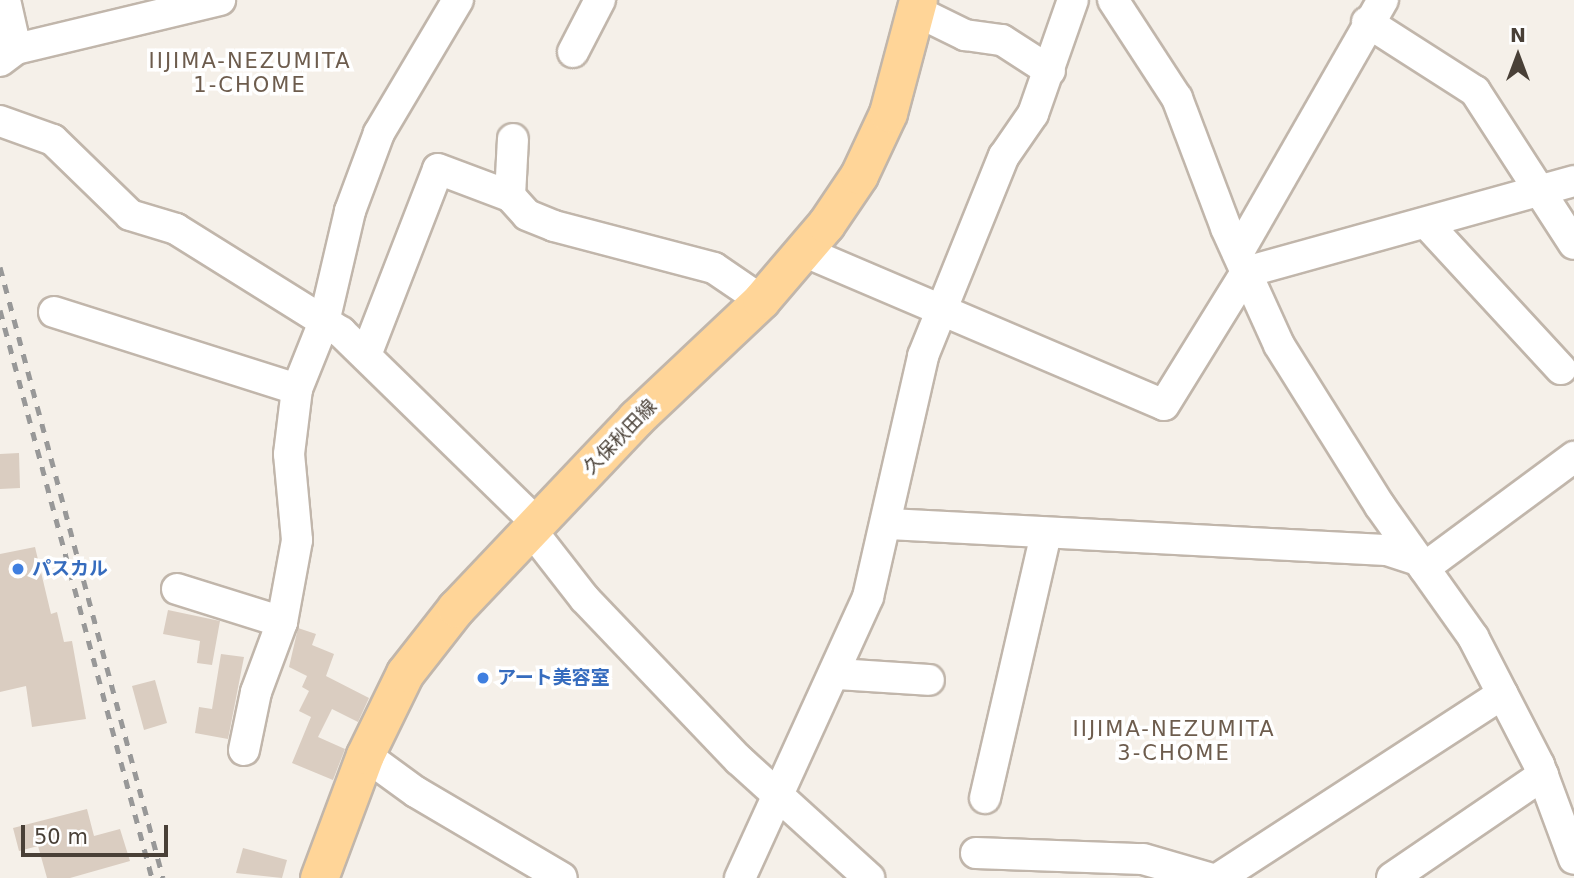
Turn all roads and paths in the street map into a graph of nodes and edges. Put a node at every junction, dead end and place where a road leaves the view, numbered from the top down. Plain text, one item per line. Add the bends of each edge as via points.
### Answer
1 (5, 0) edge
2 (220, 0) edge
3 (458, 0) edge
4 (600, 0) edge
5 (1073, 0) edge
6 (1113, 0) edge
7 (917, 5) edge
8 (158, 7) edge
9 (1375, 11) edge
10 (573, 52) dead end
11 (8, 55) edge
12 (1050, 71) junction
13 (0, 121) edge
14 (513, 139) dead end
15 (1574, 181) edge
16 (1543, 191) junction
17 (510, 196) junction
18 (1428, 225) junction
19 (1574, 244) edge
20 (803, 251) junction
21 (1242, 262) junction
22 (761, 300) junction
23 (54, 312) dead end
24 (941, 312) junction
25 (324, 322) junction
26 (366, 355) junction
27 (1561, 369) dead end
28 (297, 389) junction
29 (1574, 457) edge
30 (888, 524) junction
31 (535, 527) junction
32 (1046, 533) junction
33 (1421, 564) junction
34 (177, 589) dead end
35 (282, 622) junction
36 (837, 674) junction
37 (929, 680) dead end
38 (1502, 694) junction
39 (244, 750) dead end
40 (365, 755) junction
41 (1543, 775) junction
42 (779, 798) junction
43 (985, 798) dead end
44 (976, 853) dead end
45 (1574, 859) edge
46 (1140, 868) edge
47 (319, 878) edge
48 (562, 878) edge
49 (740, 878) edge
50 (869, 878) edge
51 (1209, 878) edge
52 (1219, 878) edge
53 (1392, 878) edge

1 - 11 street
2 - 8 street
3 - 25 street via 379,133 350,211
4 - 10 street
5 - 12 street
6 - 21 street via 1177,98
7 - 12 street via 965,35 1002,40
7 - 20 main road, 久保秋田線 via 888,113 859,175
8 - 11 street
9 - 16 street via 1475,91
9 - 21 street
12 - 24 street via 1033,114 1004,156
13 - 25 street via 53,140 130,215 176,229
14 - 17 street
15 - 16 street
16 - 18 street
16 - 19 street
17 - 22 street via 527,215 555,226 714,268
17 - 26 street via 438,169
18 - 21 street
18 - 27 street
20 - 22 main road, 久保秋田線
20 - 24 street
21 - 24 street via 1164,405
21 - 33 street via 1279,345
22 - 31 main road, 久保秋田線 via 636,418
23 - 28 street
24 - 30 street via 923,356
25 - 26 street
25 - 28 street
26 - 31 street
28 - 35 street via 289,454 297,540
29 - 33 street
30 - 32 street
30 - 36 street via 869,597
31 - 40 main road, 久保秋田線 via 456,607 405,673
31 - 42 street via 585,599
32 - 33 street via 1387,550
32 - 43 street
33 - 38 street via 1473,637
34 - 35 street
35 - 39 street via 256,692
36 - 37 street
36 - 42 street
38 - 41 street
38 - 52 street
40 - 47 main road, 久保秋田線
40 - 48 street via 415,792
41 - 45 street
41 - 53 street
42 - 49 street
42 - 50 street
44 - 46 street
46 - 51 street

